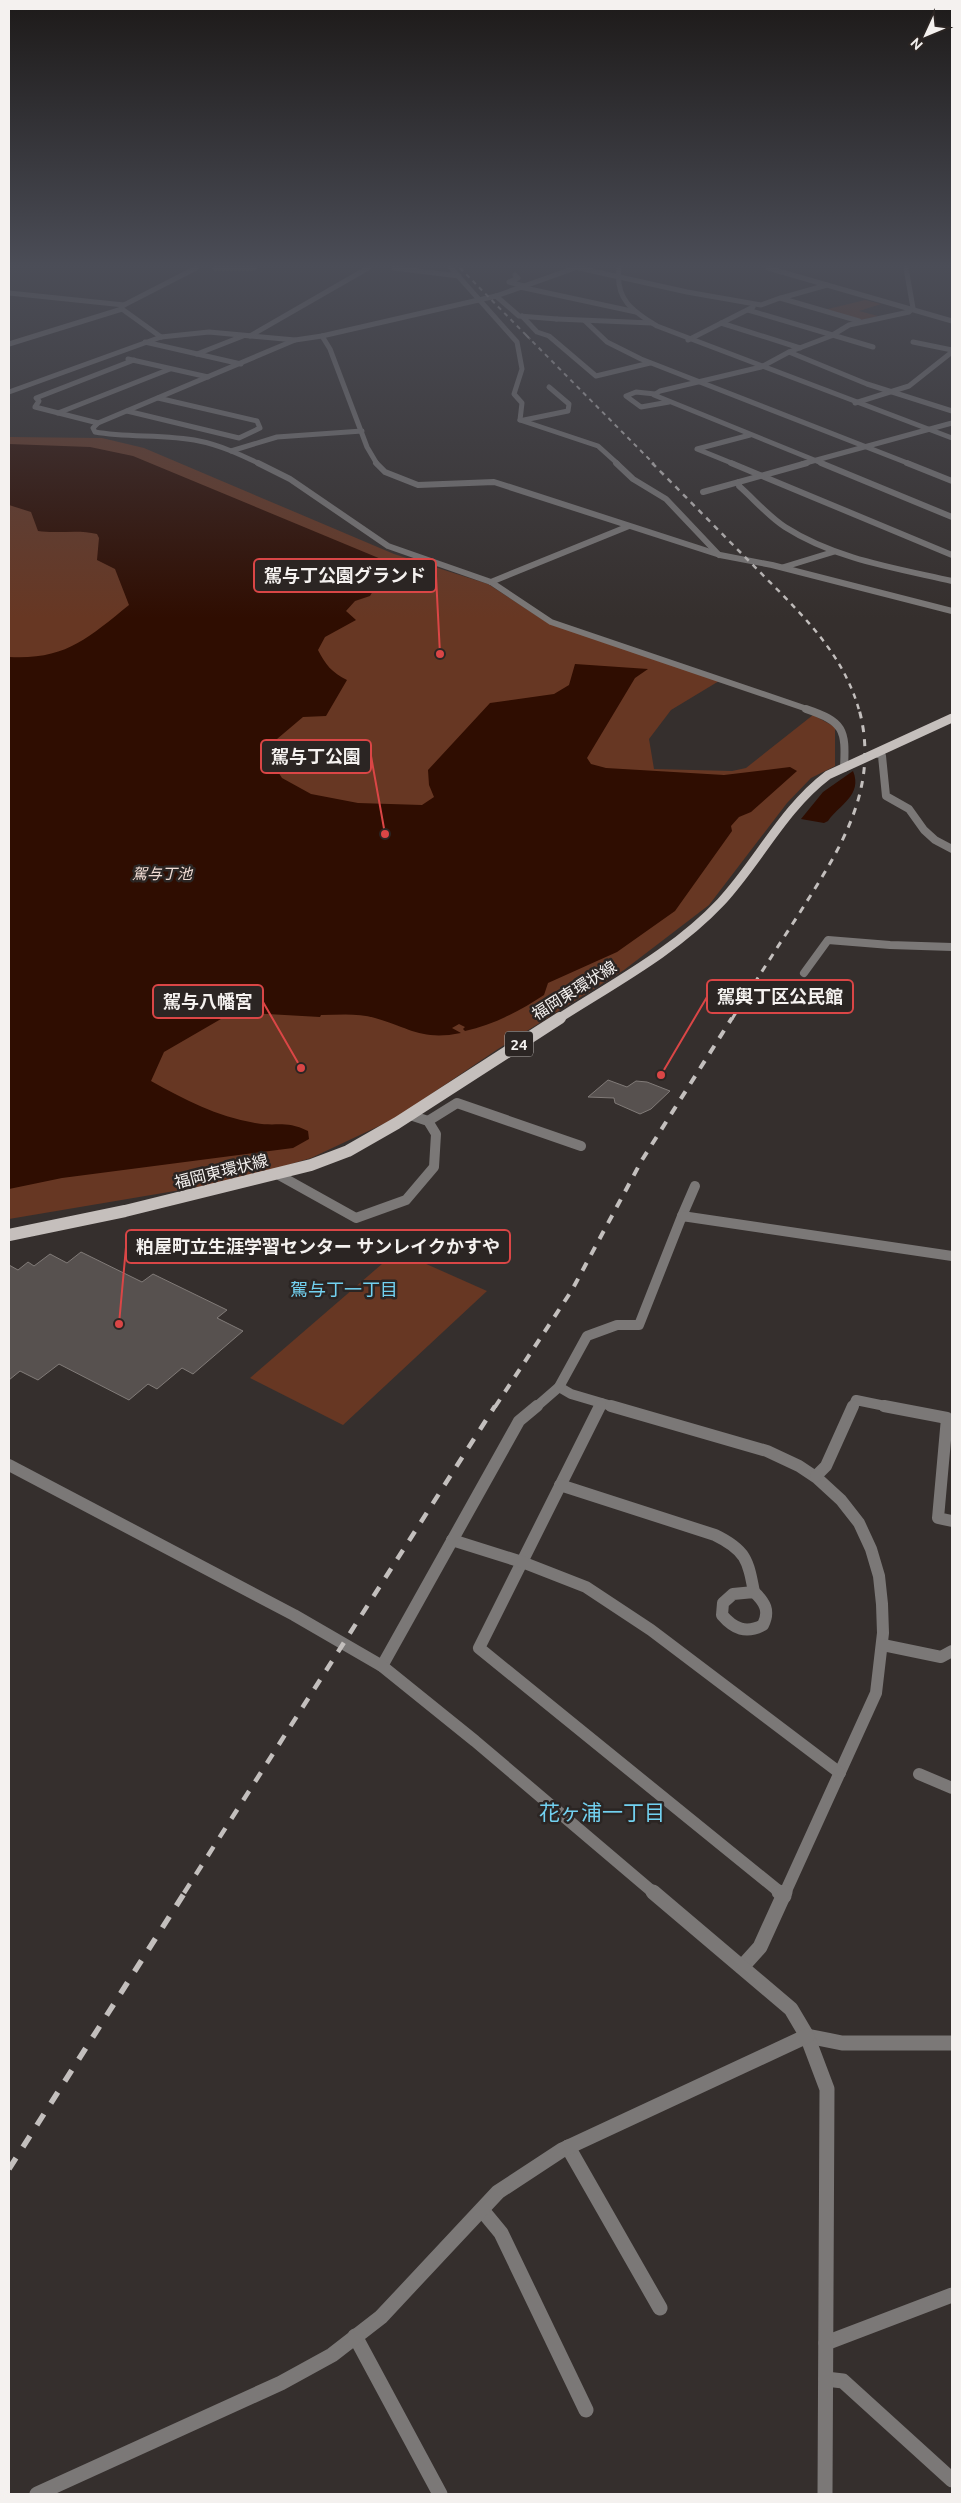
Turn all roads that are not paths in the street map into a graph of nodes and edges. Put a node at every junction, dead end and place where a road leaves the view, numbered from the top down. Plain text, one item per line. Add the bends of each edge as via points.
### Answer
1 (11, 385) edge
2 (30, 385) edge
3 (70, 385) edge
4 (130, 385) edge
5 (189, 385) edge
6 (344, 385) edge
7 (517, 385) edge
8 (685, 385) edge
9 (708, 385) edge
10 (807, 385) edge
11 (870, 385) edge
12 (908, 385) edge
13 (549, 387) dead end
14 (21, 388) junction
15 (9, 392) edge
16 (896, 392) junction
17 (655, 394) junction
18 (158, 398) junction
19 (669, 402) junction
20 (855, 403) junction
21 (128, 411) junction
22 (952, 411) edge
23 (58, 413) junction
24 (520, 420) junction
25 (98, 423) junction
26 (952, 423) edge
27 (929, 430) junction
28 (362, 431) junction
29 (750, 435) junction
30 (952, 438) edge
31 (865, 447) junction
32 (231, 450) junction
33 (815, 461) junction
34 (762, 476) junction
35 (952, 481) edge
36 (739, 482) junction
37 (703, 492) dead end
38 (951, 516) edge
39 (629, 526) junction
40 (834, 552) junction
41 (952, 555) edge
42 (720, 556) junction
43 (783, 567) junction
44 (952, 581) edge
45 (491, 582) junction
46 (952, 611) edge
47 (952, 718) edge
48 (877, 754) junction
49 (844, 768) junction
50 (952, 850) edge
51 (952, 947) edge
52 (804, 973) dead end
53 (410, 1115) junction
54 (428, 1121) junction
55 (581, 1146) dead end
56 (277, 1174) junction
57 (695, 1186) dead end
58 (682, 1216) junction
59 (9, 1235) edge
60 (952, 1256) edge
61 (560, 1387) junction
62 (601, 1403) junction
63 (9, 1465) edge
64 (816, 1476) junction
65 (560, 1485) junction
66 (952, 1521) edge
67 (452, 1540) junction
68 (522, 1562) junction
69 (754, 1592) dead end
70 (883, 1645) junction
71 (952, 1651) edge
72 (382, 1666) junction
73 (840, 1773) junction
74 (919, 1774) dead end
75 (952, 1788) edge
76 (784, 1896) junction
77 (742, 1967) junction
78 (807, 2036) junction
79 (952, 2043) edge
80 (568, 2147) junction
81 (482, 2210) junction
82 (952, 2295) edge
83 (660, 2308) dead end
84 (355, 2336) junction
85 (826, 2342) junction
86 (826, 2379) junction
87 (586, 2410) dead end
88 (952, 2480) edge
89 (47, 2492) edge
90 (440, 2494) edge
91 (825, 2494) edge

1 - 14 street
2 - 14 street
3 - 23 street via 36,398 39,401 35,407
4 - 23 street
5 - 18 street
6 - 28 street
7 - 24 street via 514,394 522,403
8 - 17 street
9 - 31 street
10 - 20 street
11 - 16 street
12 - 16 street
13 - 24 street via 569,404 568,411
14 - 15 street
16 - 20 street
16 - 22 street
17 - 19 street
17 - 19 street via 641,392 626,396 645,407
18 - 21 street
18 - 21 street via 257,422 260,428 239,438
19 - 29 street
20 - 27 street
21 - 25 street
23 - 25 street
24 - 42 street via 598,446 633,479 666,499
25 - 32 street via 93,428 103,434 199,441
26 - 27 street
27 - 30 street
27 - 31 street
28 - 32 street via 277,437
28 - 39 street via 377,465 399,478 428,486 494,482
29 - 33 street
29 - 34 street via 697,449
31 - 33 street
31 - 35 street
32 - 45 street via 290,479 388,546
33 - 34 street
33 - 38 street
34 - 36 street
34 - 41 street
36 - 37 street
36 - 40 street via 783,526
39 - 42 street
39 - 45 street
40 - 43 street
40 - 44 street
42 - 43 street
43 - 46 street
45 - 49 street via 551,622 837,721 846,734
47 - 48 main road, 福岡東環状線 / 24
48 - 49 main road, 福岡東環状線 / 24
48 - 50 street via 882,756 886,796 909,809 924,830
49 - 53 main road, 福岡東環状線 / 24 via 815,784 794,807 742,879 718,907 683,939
51 - 52 street via 868,945 828,940
53 - 54 street
53 - 56 main road, 福岡東環状線 / 24 via 348,1151
54 - 55 street via 457,1103
54 - 56 street via 436,1134 434,1167 406,1200 356,1218
56 - 59 main road, 福岡東環状線 / 24
57 - 58 street
58 - 60 street
58 - 61 street via 639,1325 617,1324 587,1336
61 - 62 street via 571,1394
61 - 67 street via 519,1422
62 - 64 street via 767,1451
62 - 65 street
63 - 72 street via 294,1615
64 - 66 street via 826,1466 856,1400 947,1418 938,1518
64 - 70 street via 846,1504 869,1542 880,1579 885,1621
65 - 68 street
65 - 69 street via 727,1540 748,1561
67 - 68 street
67 - 72 street
68 - 73 street via 586,1587 620,1608
68 - 76 street via 479,1648
70 - 71 street via 941,1657
70 - 73 street via 876,1693
72 - 77 street
73 - 76 street
74 - 75 street
76 - 77 street via 760,1947
77 - 78 street via 791,2009
78 - 79 street via 842,2043
78 - 80 street
78 - 85 street via 827,2089
80 - 81 street via 498,2192
80 - 83 street
81 - 84 street via 381,2317
81 - 87 street via 501,2233
82 - 85 street
84 - 89 street via 332,2355 281,2383
84 - 90 street
85 - 86 street
86 - 88 street via 843,2380
86 - 91 street

